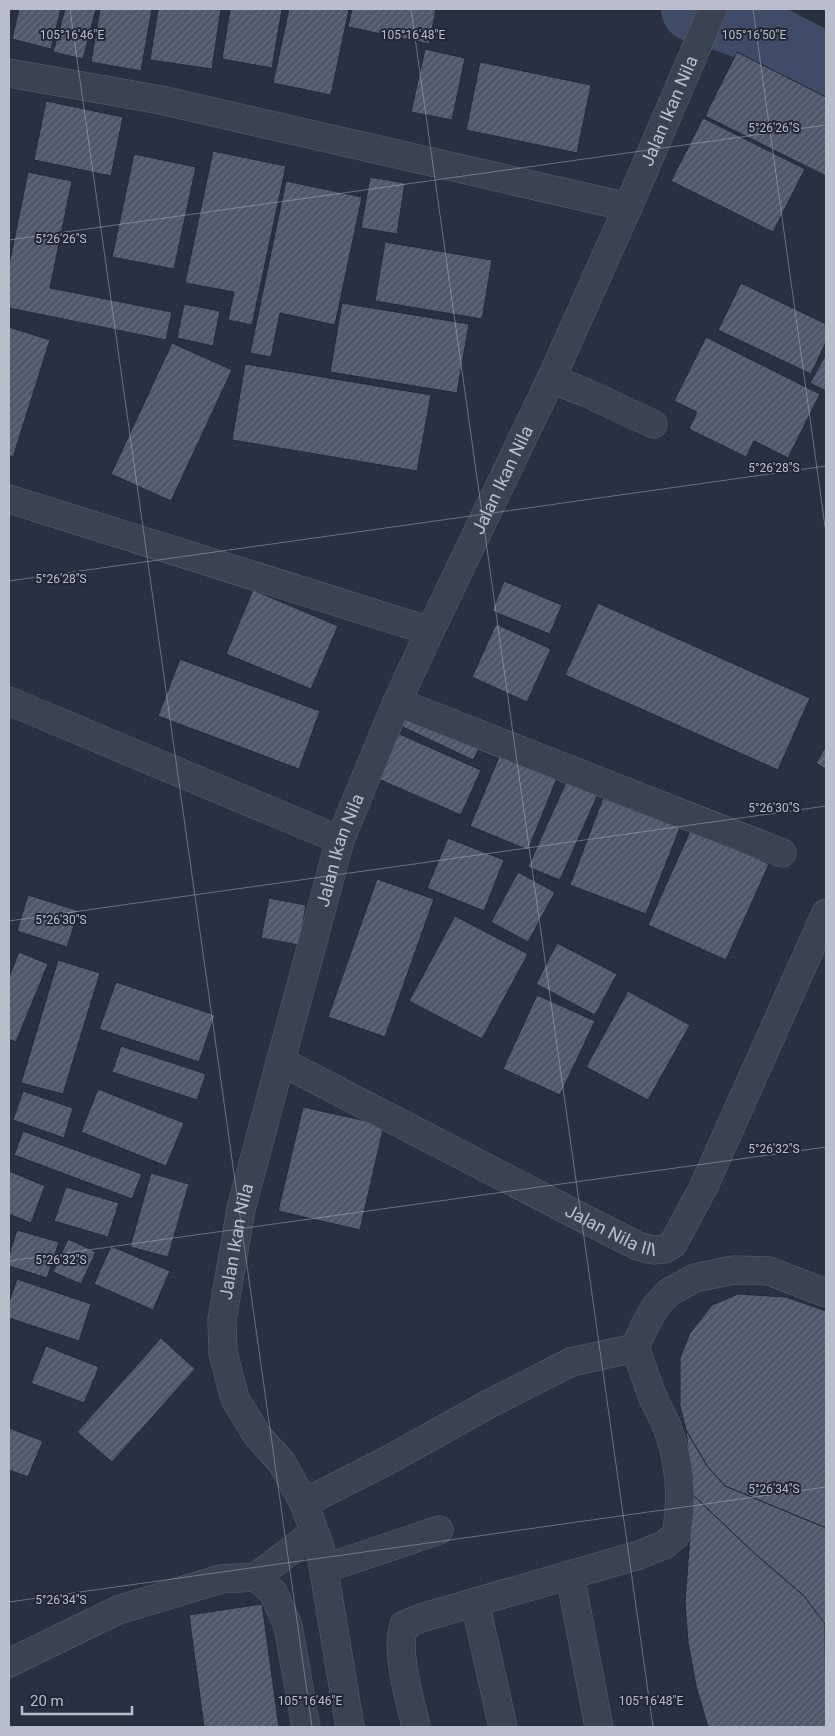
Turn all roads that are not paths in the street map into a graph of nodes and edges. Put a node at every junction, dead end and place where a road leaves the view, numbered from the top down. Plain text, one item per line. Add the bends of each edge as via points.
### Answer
1 (708, 21) edge
2 (9, 73) edge
3 (628, 207) junction
4 (551, 380) junction
5 (653, 424) dead end
6 (9, 498) edge
7 (430, 631) junction
8 (9, 701) edge
9 (397, 702) junction
10 (340, 840) junction
11 (782, 853) dead end
12 (826, 913) edge
13 (280, 1061) junction
14 (826, 1293) edge
15 (635, 1348) junction
16 (304, 1503) junction
17 (439, 1530) dead end
18 (314, 1533) junction
19 (324, 1569) junction
20 (570, 1574) junction
21 (256, 1577) junction
22 (474, 1602) junction
23 (9, 1663) edge
24 (306, 1727) edge
25 (350, 1727) edge
26 (416, 1727) edge
27 (504, 1727) edge
28 (599, 1727) edge

1 - 3 street, Jalan Ikan Nila
2 - 3 street via 161,100
3 - 4 street, Jalan Ikan Nila
4 - 5 street
4 - 7 street, Jalan Ikan Nila
6 - 7 street
7 - 9 street, Jalan Ikan Nila
8 - 10 street
9 - 10 street, Jalan Ikan Nila
9 - 11 street
10 - 13 street, Jalan Ikan Nila
12 - 13 street, Jalan Nila III via 704,1186 674,1244 664,1249 638,1246
13 - 16 street, Jalan Ikan Nila via 241,1209 222,1320 223,1352 235,1399 257,1435 282,1463
14 - 15 street via 769,1271 733,1270 695,1278 669,1292 656,1306
15 - 16 street via 571,1362
15 - 20 street via 674,1450 680,1488 676,1535 664,1545 639,1555
16 - 18 street, Jalan Ikan Nila
17 - 19 street
18 - 19 street, Jalan Ikan Nila
18 - 21 street
19 - 25 street, Jalan Ikan Nila
20 - 22 street
20 - 28 street
21 - 23 street via 222,1579 118,1610
21 - 24 street via 273,1592 288,1626
22 - 26 street via 404,1625 402,1653
22 - 27 street

